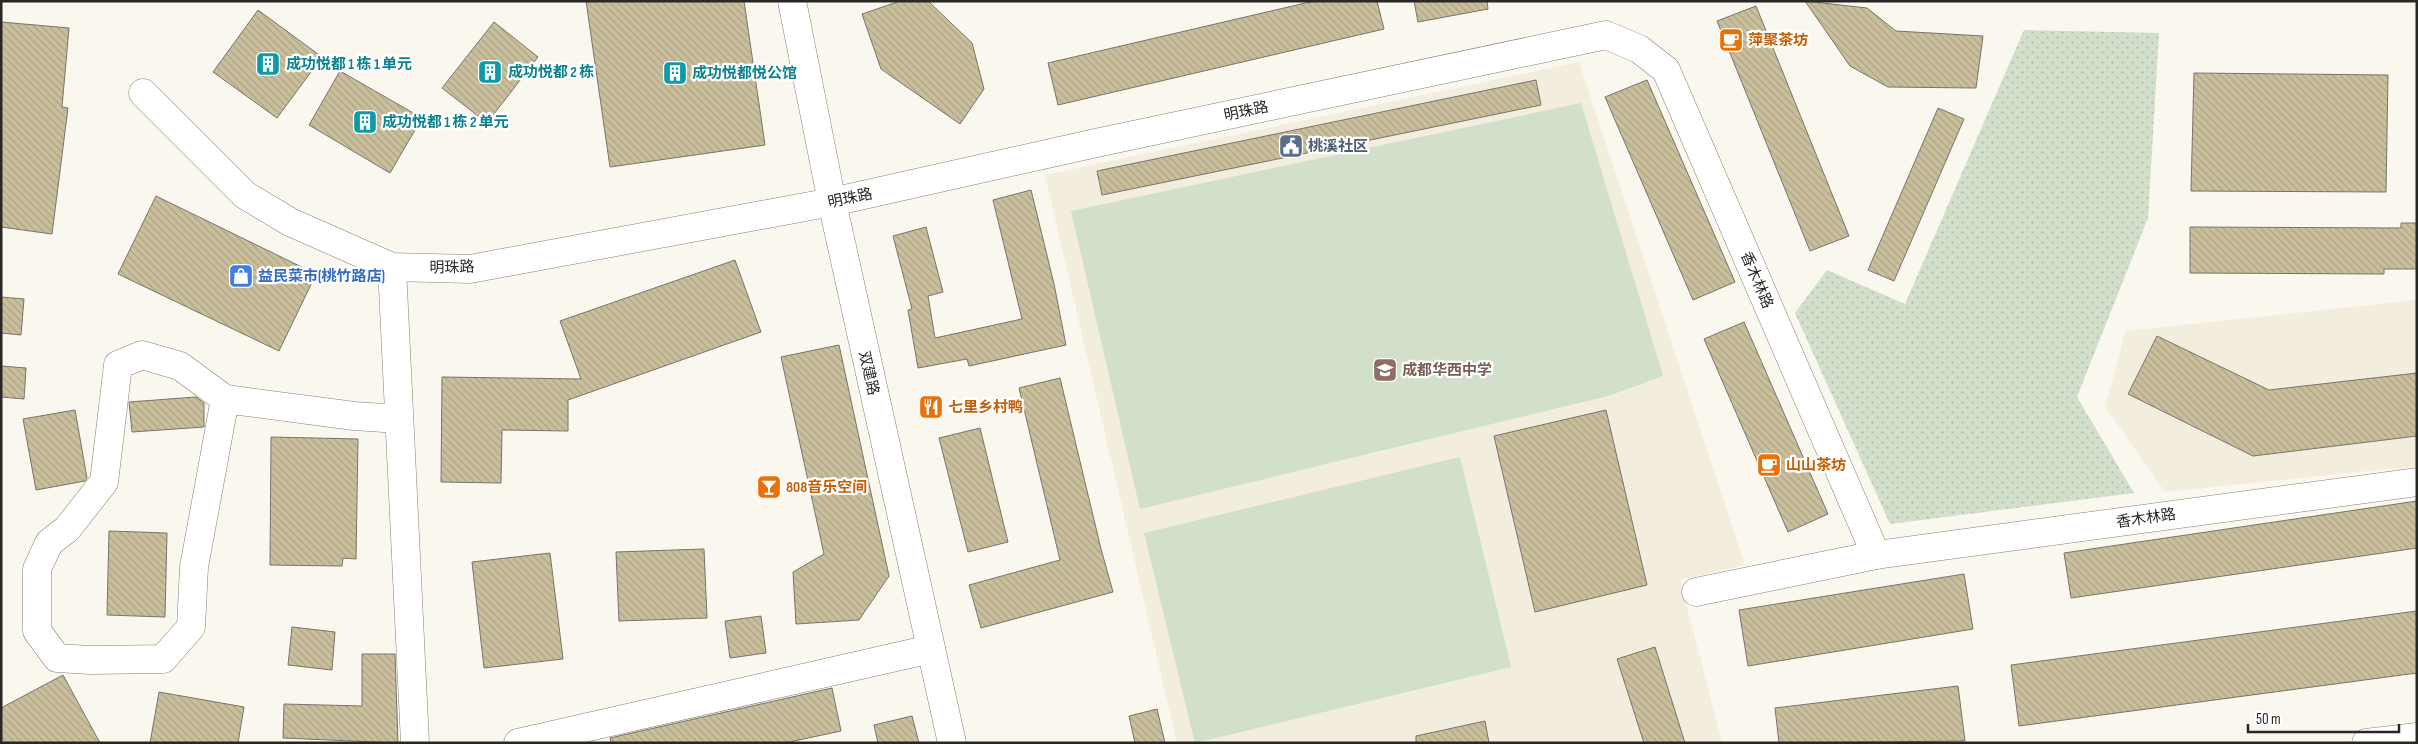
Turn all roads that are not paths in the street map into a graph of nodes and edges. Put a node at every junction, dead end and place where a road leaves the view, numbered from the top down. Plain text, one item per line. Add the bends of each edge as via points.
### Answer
1 (792, 1) edge
2 (1606, 34) joint
3 (143, 93) dead end
4 (832, 202) junction
5 (392, 267) junction
6 (225, 400) junction
7 (400, 419) junction
8 (2417, 482) edge
9 (1876, 555) junction
10 (1696, 592) dead end
11 (931, 649) junction
12 (2417, 737) edge
13 (415, 743) edge
14 (518, 743) edge
15 (952, 743) edge
16 (2366, 743) edge

1 - 4 street, 双建路
2 - 4 street, 明珠路
2 - 9 street, 香木林路 via 1639,49 1666,70
3 - 5 street, 明珠路 via 244,195 290,222
4 - 5 street, 明珠路 via 470,269
4 - 11 street, 双建路
5 - 7 street
6 - 6 street via 180,366 142,355 118,365 104,482 67,528 49,544 37,569 37,631 57,658 163,659 190,627 194,567
6 - 7 street
7 - 13 street
8 - 9 street, 香木林路
9 - 10 street, 香木林路
11 - 14 street
11 - 15 street, 双建路
12 - 16 street

